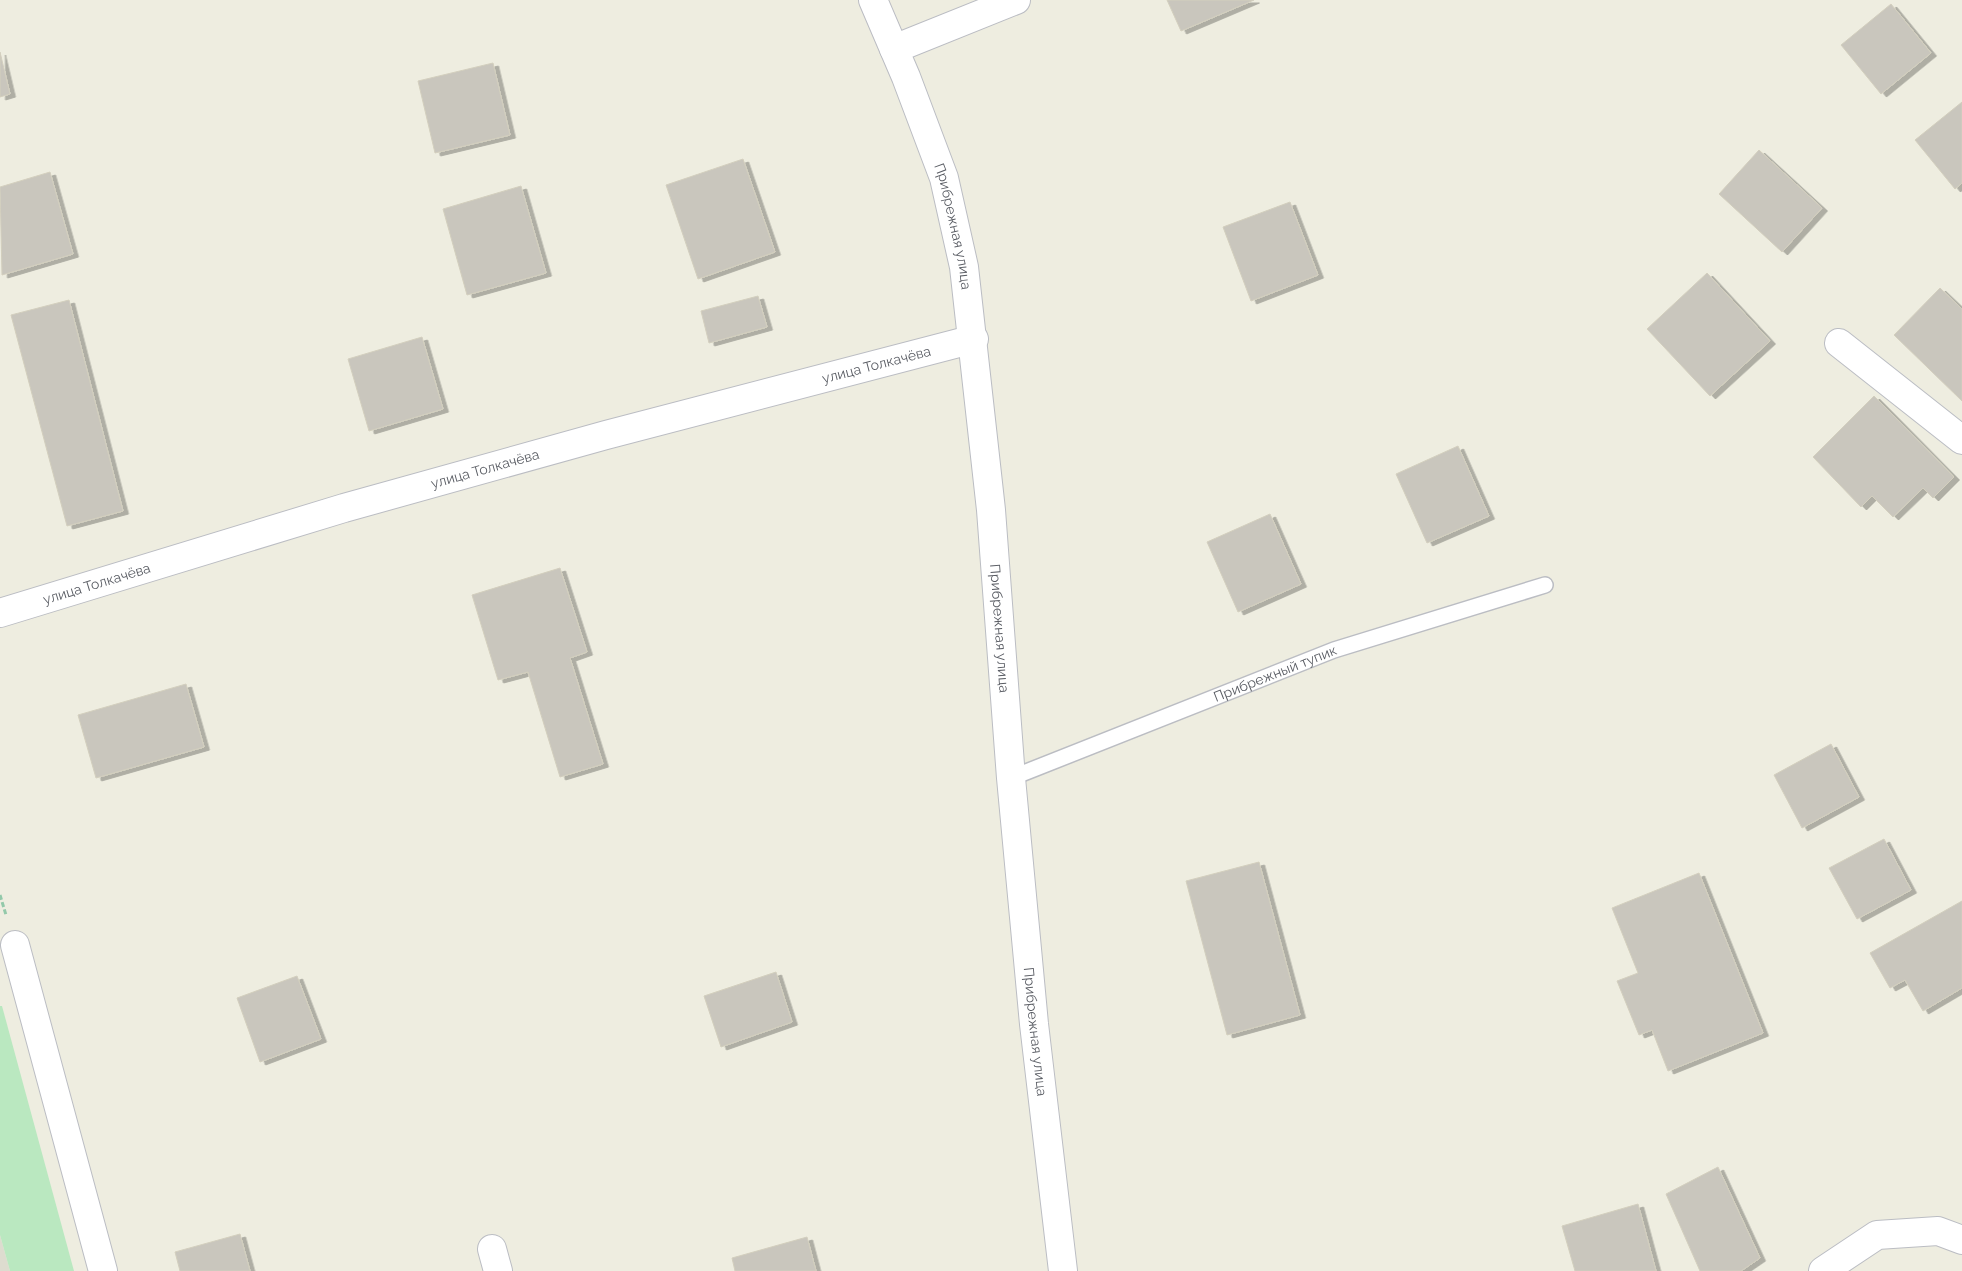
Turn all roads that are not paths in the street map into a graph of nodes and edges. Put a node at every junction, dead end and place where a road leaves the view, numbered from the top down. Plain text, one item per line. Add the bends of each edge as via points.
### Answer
1 (872, 0) edge
2 (1016, 0) edge
3 (894, 49) junction
4 (974, 339) junction
5 (1839, 343) dead end
6 (1962, 440) edge
7 (1545, 585) dead end
8 (0, 613) edge
9 (1011, 778) junction
10 (15, 945) dead end
11 (1962, 1240) edge
12 (103, 1271) edge
13 (1063, 1271) edge
14 (1823, 1271) edge

1 - 3 street, Прибрежная улица
2 - 3 street
3 - 4 street, Прибрежная улица via 944,178 964,267
4 - 8 street, улица Толкачёва via 616,432 344,508
4 - 9 street, Прибрежная улица via 991,510
5 - 6 street
7 - 9 lane, Прибрежный тупик via 1334,650
9 - 13 street, Прибрежная улица via 1034,1024
10 - 12 street
11 - 14 street via 1938,1231 1877,1235

